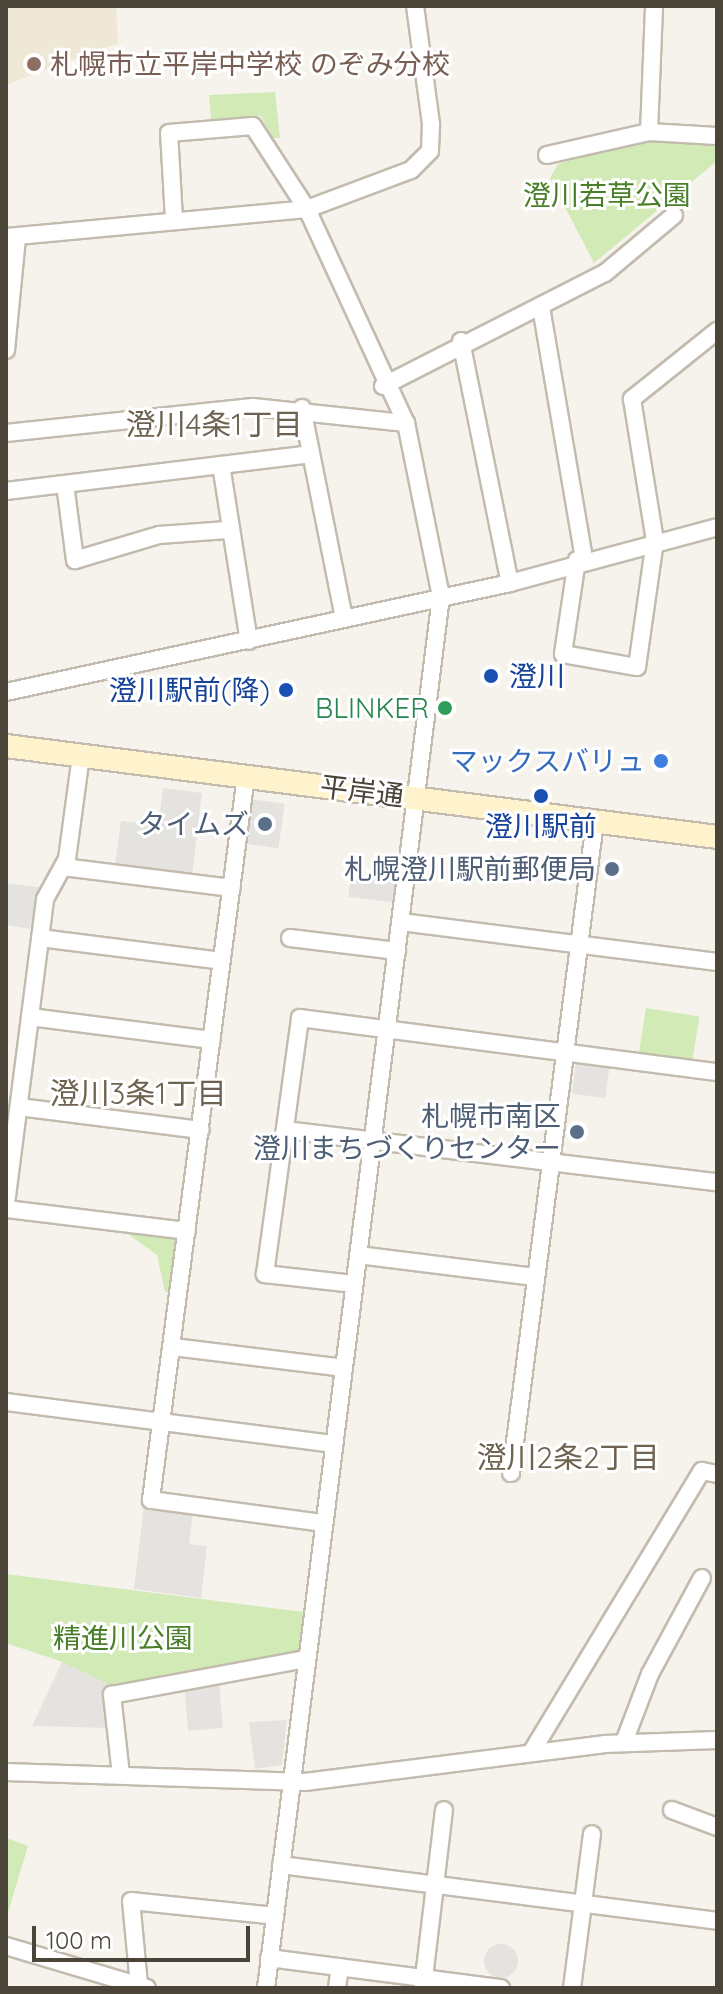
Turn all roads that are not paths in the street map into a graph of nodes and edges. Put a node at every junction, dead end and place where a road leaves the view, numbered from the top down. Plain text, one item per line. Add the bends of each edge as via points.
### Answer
1 (415, 6) edge
2 (654, 6) edge
3 (649, 132) junction
4 (717, 136) edge
5 (547, 155) dead end
6 (307, 209) junction
7 (674, 215) dead end
8 (174, 219) junction
9 (12, 237) edge
10 (541, 307) junction
11 (717, 331) edge
12 (461, 341) junction
13 (6, 350) edge
14 (383, 386) junction
15 (302, 408) junction
16 (406, 423) junction
17 (6, 433) edge
18 (310, 454) junction
19 (221, 465) junction
20 (65, 484) junction
21 (6, 491) edge
22 (717, 527) edge
23 (227, 530) junction
24 (655, 541) junction
25 (580, 559) junction
26 (510, 583) junction
27 (441, 597) junction
28 (344, 618) junction
29 (249, 641) junction
30 (6, 692) edge
31 (6, 746) edge
32 (81, 755) junction
33 (246, 776) junction
34 (417, 799) junction
35 (595, 822) junction
36 (717, 837) edge
37 (63, 867) junction
38 (232, 888) junction
39 (401, 922) junction
40 (40, 938) junction
41 (290, 938) dead end
42 (578, 944) junction
43 (397, 951) junction
44 (222, 961) junction
45 (717, 962) edge
46 (30, 1017) junction
47 (387, 1029) junction
48 (212, 1040) junction
49 (564, 1052) junction
50 (717, 1072) edge
51 (19, 1107) junction
52 (201, 1130) junction
53 (285, 1130) junction
54 (373, 1141) junction
55 (551, 1162) junction
56 (717, 1182) edge
57 (6, 1206) edge
58 (187, 1231) junction
59 (358, 1255) junction
60 (535, 1277) junction
61 (354, 1284) junction
62 (173, 1347) junction
63 (343, 1368) junction
64 (6, 1402) edge
65 (162, 1422) junction
66 (334, 1444) junction
67 (511, 1473) dead end
68 (717, 1474) edge
69 (323, 1523) junction
70 (702, 1578) dead end
71 (307, 1659) junction
72 (717, 1740) edge
73 (624, 1742) junction
74 (531, 1753) junction
75 (6, 1772) edge
76 (121, 1775) junction
77 (291, 1781) junction
78 (444, 1810) dead end
79 (672, 1810) dead end
80 (717, 1827) edge
81 (592, 1834) dead end
82 (281, 1865) junction
83 (435, 1885) junction
84 (583, 1904) junction
85 (275, 1916) junction
86 (717, 1921) edge
87 (6, 1946) edge
88 (269, 1958) junction
89 (340, 1967) junction
90 (423, 1983) edge
91 (144, 1986) edge
92 (266, 1988) edge
93 (337, 1988) edge
94 (501, 1988) edge
95 (572, 1988) edge

1 - 6 street via 430,151 411,170
2 - 3 street
3 - 4 street
3 - 5 street
6 - 8 street
6 - 8 street via 253,126 169,133
6 - 14 street
7 - 10 street via 605,273
8 - 9 street
9 - 13 street
10 - 12 street
10 - 25 street
11 - 24 street via 632,399
12 - 14 street
12 - 26 street
14 - 16 street
15 - 16 street
15 - 17 street
15 - 18 street
16 - 27 street
18 - 19 street
18 - 28 street
19 - 20 street
19 - 23 street
20 - 21 street
20 - 23 street via 75,560 159,535
22 - 24 street
23 - 29 street
24 - 25 street
24 - 25 street via 637,667 563,654
25 - 26 street
26 - 27 street
27 - 28 street
27 - 34 street
28 - 29 street
29 - 30 street
31 - 32 street, 平岸通
32 - 33 street, 平岸通
32 - 37 street
33 - 34 street, 平岸通
33 - 38 street
34 - 35 street, 平岸通
34 - 39 street
35 - 36 street, 平岸通
35 - 42 street
37 - 38 street
37 - 40 street via 45,899
38 - 44 street
39 - 42 street
39 - 43 street
40 - 44 street
40 - 46 street
41 - 43 street
42 - 45 street
42 - 49 street
43 - 47 street
44 - 48 street
46 - 48 street
46 - 51 street
47 - 49 street
47 - 53 street via 300,1018
47 - 54 street
48 - 52 street
49 - 50 street
49 - 55 street
51 - 52 street
51 - 57 street
52 - 58 street
53 - 54 street
53 - 61 street via 265,1274
54 - 55 street
54 - 59 street
55 - 56 street
55 - 60 street
57 - 58 street
58 - 62 street
59 - 60 street
59 - 61 street
60 - 67 street
61 - 63 street
62 - 63 street
62 - 65 street
63 - 66 street
64 - 65 street
65 - 66 street
65 - 69 street via 151,1500
66 - 69 street
68 - 74 street via 702,1471
69 - 71 street
70 - 73 street via 650,1674
71 - 76 street via 112,1695
71 - 77 street
72 - 73 street
73 - 74 street
74 - 77 street
75 - 76 street
76 - 77 street
77 - 82 street
78 - 83 street
79 - 80 street
81 - 84 street
82 - 83 street
82 - 85 street
83 - 84 street
83 - 90 street
84 - 86 street
84 - 95 street
85 - 88 street
85 - 91 street via 131,1901
87 - 91 street
88 - 89 street
88 - 92 street
89 - 90 street
89 - 93 street
90 - 94 street

